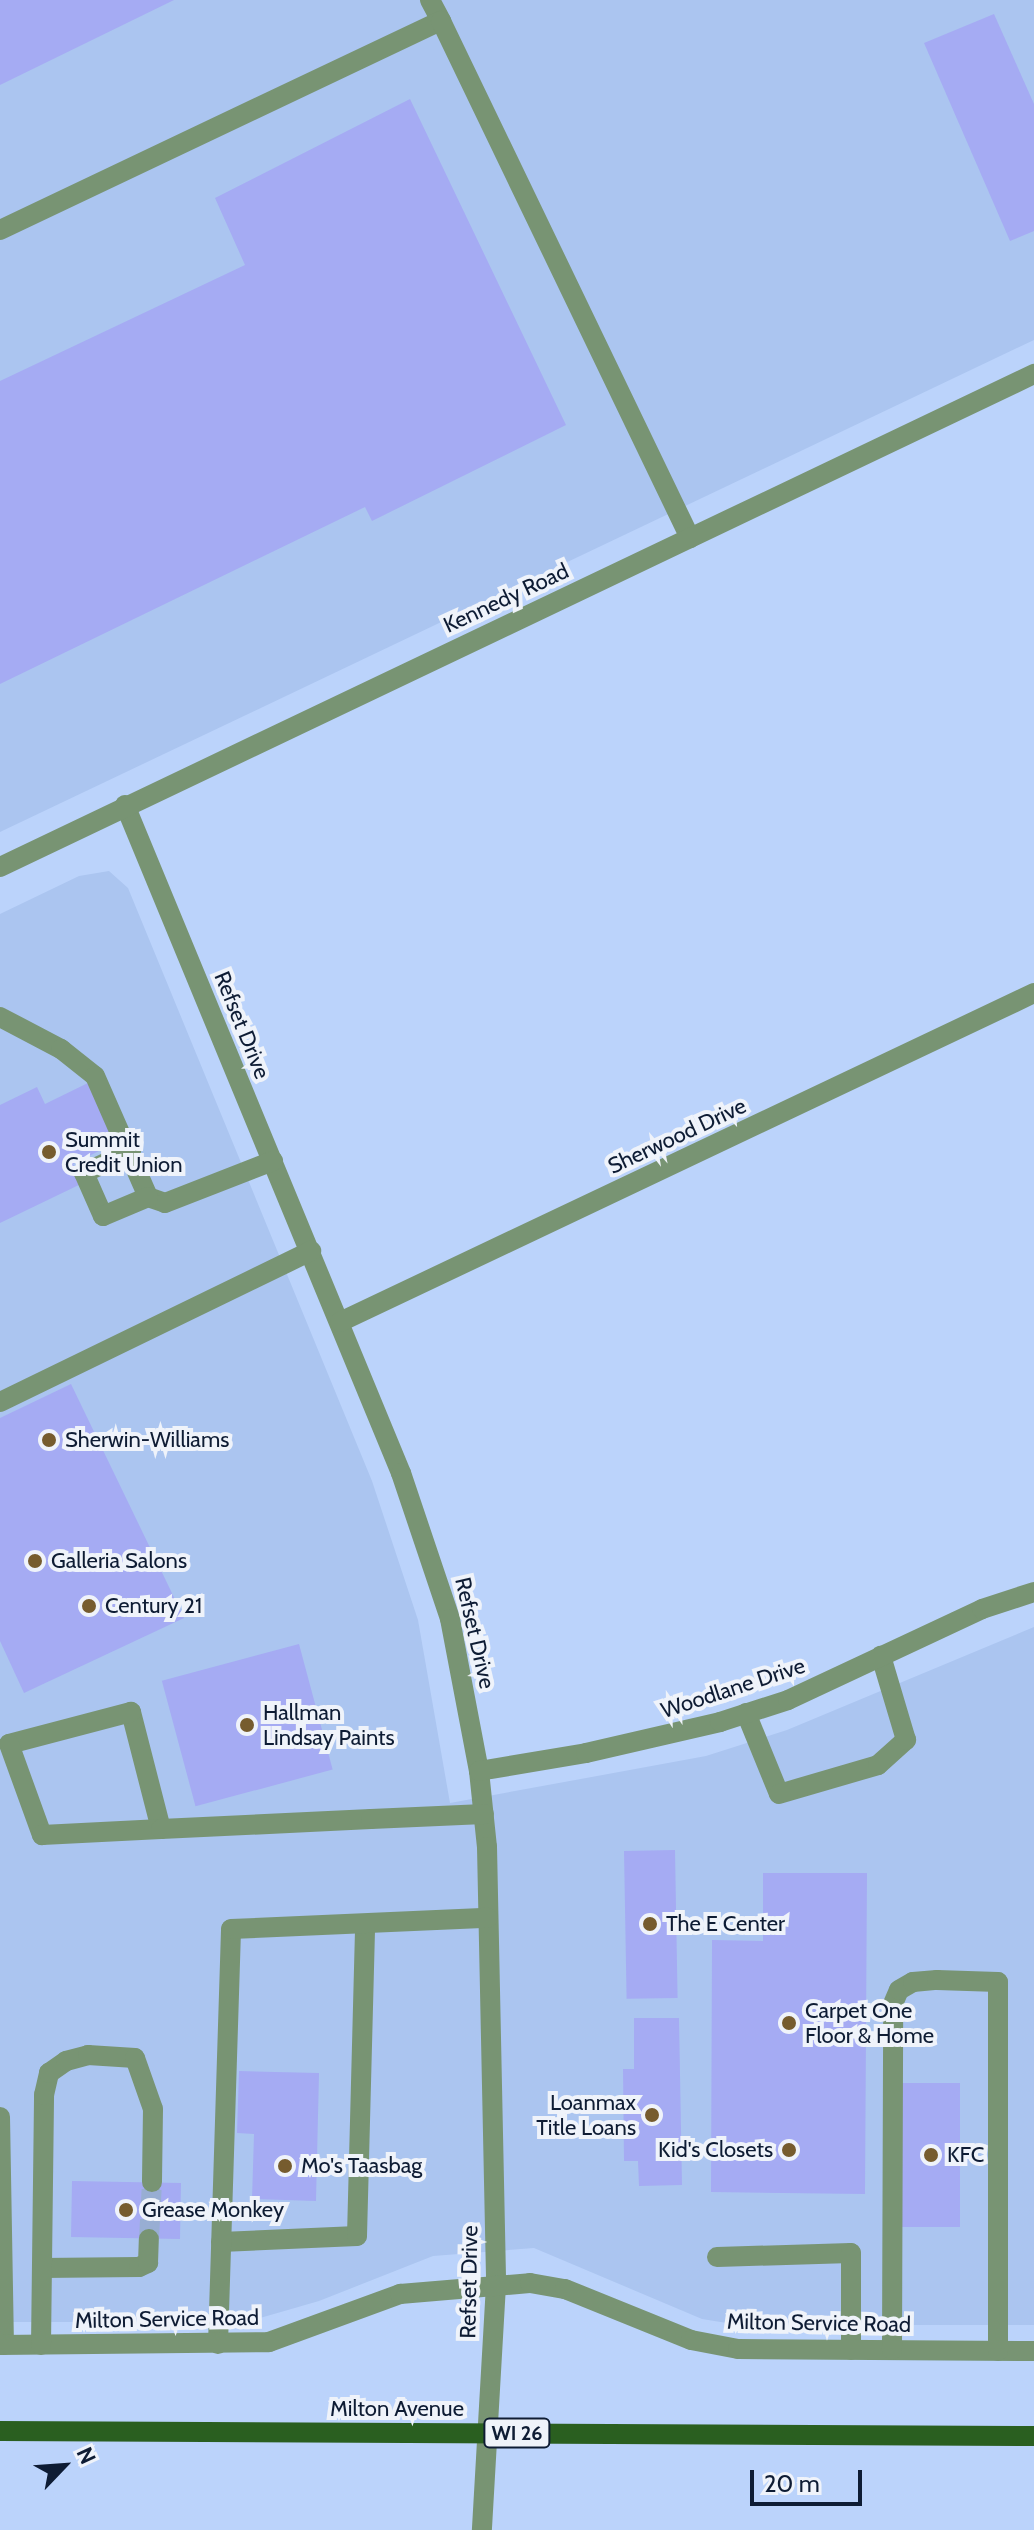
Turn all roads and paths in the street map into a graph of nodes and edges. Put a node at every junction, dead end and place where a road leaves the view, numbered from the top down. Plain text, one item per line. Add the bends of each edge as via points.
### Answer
1 (430, 0) edge
2 (441, 21) junction
3 (0, 230) edge
4 (1034, 374) edge
5 (690, 538) junction
6 (125, 805) junction
7 (0, 867) edge
8 (1034, 993) edge
9 (0, 1017) edge
10 (23, 1030) junction
11 (0, 1041) edge
12 (131, 1151) junction
13 (273, 1161) junction
14 (148, 1197) junction
15 (311, 1251) junction
16 (340, 1322) junction
17 (0, 1402) edge
18 (1034, 1592) edge
19 (881, 1656) junction
20 (746, 1713) junction
21 (479, 1771) junction
22 (484, 1814) junction
23 (161, 1829) junction
24 (488, 1918) junction
25 (365, 1924) junction
26 (0, 2117) edge
27 (152, 2182) tunnel mouth
28 (149, 2239) tunnel mouth
29 (221, 2242) junction
30 (717, 2257) dead end
31 (42, 2268) junction
32 (496, 2285) junction
33 (2, 2291) edge
34 (218, 2344) junction
35 (2, 2345) edge
36 (41, 2345) junction
37 (851, 2350) junction
38 (892, 2350) junction
39 (998, 2351) junction
40 (1034, 2351) edge
41 (0, 2431) edge
42 (487, 2433) junction
43 (1034, 2436) edge
44 (482, 2530) edge

1 - 2 street
2 - 3 street
2 - 5 street
4 - 5 street, Kennedy Road
5 - 6 street, Kennedy Road
6 - 7 street, Kennedy Road
6 - 13 street, Refset Drive
8 - 16 street, Sherwood Drive
9 - 10 street
10 - 11 street
10 - 12 street via 61,1049 95,1076
12 - 14 street
12 - 14 street via 84,1173 103,1216
13 - 14 street via 165,1203
13 - 15 street, Refset Drive
15 - 16 street, Refset Drive
15 - 17 street
16 - 21 street, Refset Drive via 430,1551 450,1619
18 - 19 street, Woodlane Drive via 982,1609
19 - 20 street, Woodlane Drive
19 - 20 street via 906,1740 878,1765 779,1794
20 - 21 street, Woodlane Drive via 586,1753
21 - 22 street, Refset Drive
22 - 23 street
22 - 24 street, Refset Drive
23 - 23 street via 42,1835 9,1744 131,1712
24 - 25 street
24 - 32 street, Refset Drive
25 - 29 street via 231,1929
25 - 29 street via 357,2236
26 - 33 street
27 - 31 street via 153,2109 135,2058 88,2055 49,2073 44,2095
28 - 31 street via 148,2263 139,2267
29 - 34 street
30 - 37 street via 851,2253
31 - 36 street
32 - 34 street, Milton Service Road via 400,2294 269,2342
32 - 37 street, Milton Service Road via 565,2289 691,2340 738,2349
32 - 42 street, Refset Drive
33 - 35 street
34 - 36 street, Milton Service Road
35 - 36 street, Milton Service Road
37 - 38 street, Milton Service Road
38 - 39 street, Milton Service Road
38 - 39 street via 893,2004 899,1990 913,1982 937,1980 998,1982
39 - 40 street, Milton Service Road
41 - 42 main road, Milton Avenue / WI 26
42 - 43 main road, Milton Avenue / WI 26
42 - 44 street, Refset Drive

